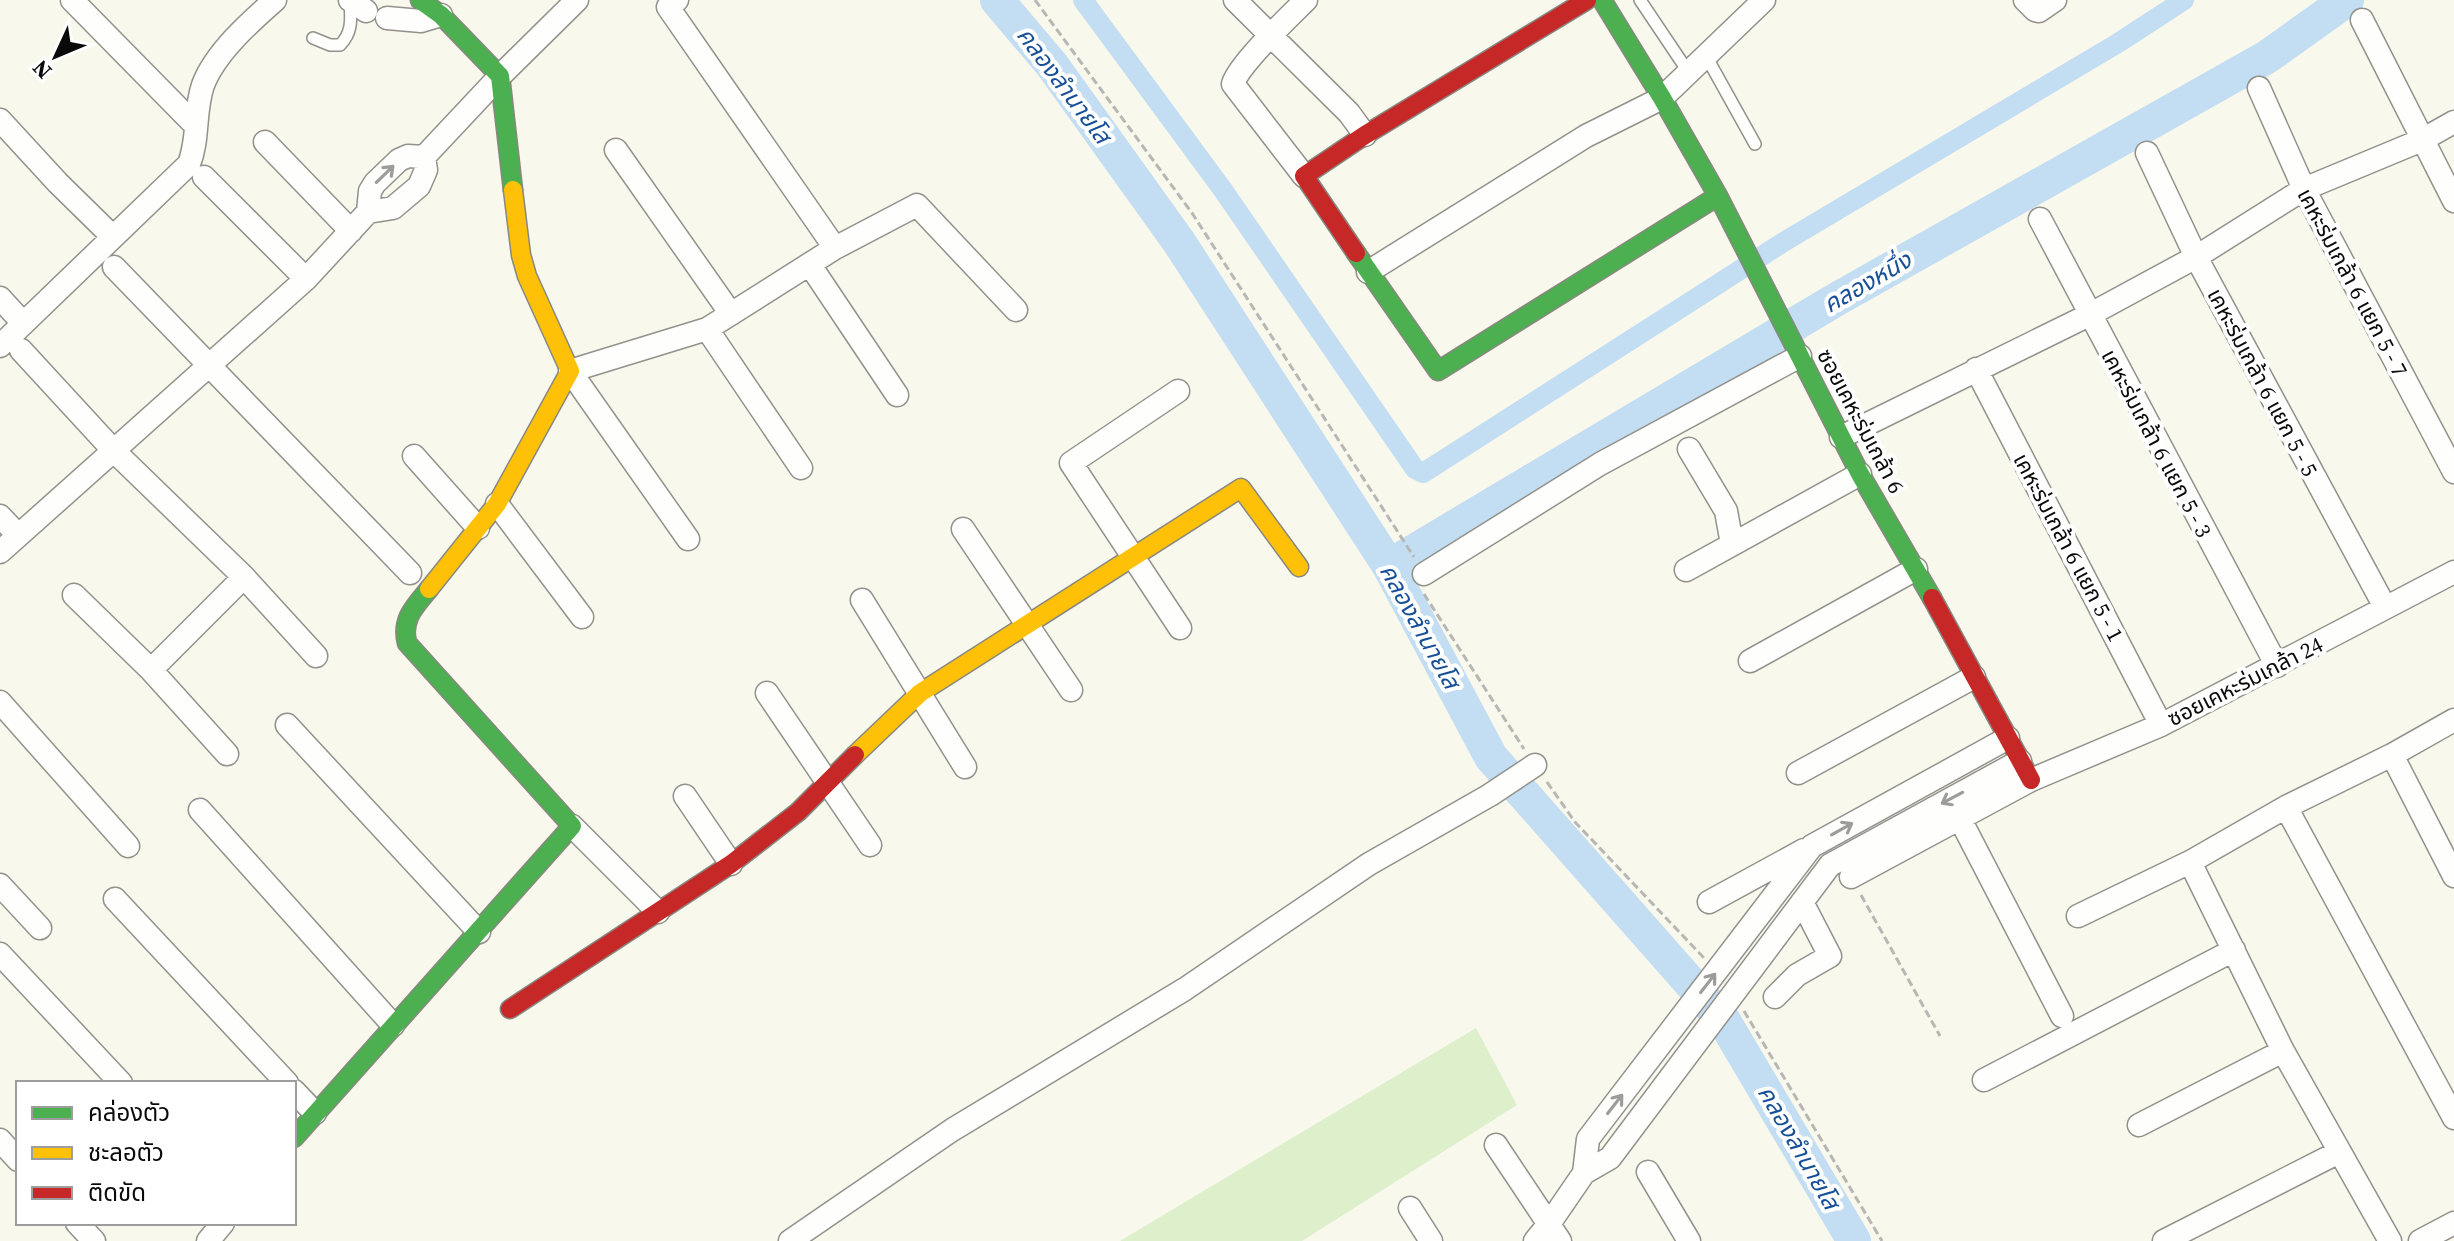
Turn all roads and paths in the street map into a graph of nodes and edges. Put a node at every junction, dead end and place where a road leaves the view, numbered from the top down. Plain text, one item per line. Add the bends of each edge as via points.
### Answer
1 (72, 0) edge
2 (275, 0) edge
3 (420, 0) edge
4 (577, 0) edge
5 (677, 0) edge
6 (1035, 0) edge
7 (1235, 0) edge
8 (1306, 0) edge
9 (1587, 0) edge
10 (1601, 0) edge
11 (1640, 0) edge
12 (1764, 0) edge
13 (2025, 0) edge
14 (2055, 0) edge
15 (368, 10) edge
16 (441, 15) junction
17 (2362, 20) dead end
18 (1271, 35) junction
19 (313, 38) dead end
20 (1706, 56) junction
21 (1689, 73) junction
22 (500, 76) junction
23 (2259, 88) dead end
24 (1662, 98) junction
25 (0, 120) edge
26 (2454, 122) edge
27 (195, 125) junction
28 (1365, 135) junction
29 (2422, 140) junction
30 (265, 142) dead end
31 (1755, 144) dead end
32 (616, 150) dead end
33 (2147, 153) dead end
34 (424, 157) junction
35 (1304, 176) junction
36 (204, 177) dead end
37 (2304, 189) junction
38 (1718, 196) junction
39 (2454, 201) edge
40 (368, 212) junction
41 (2040, 219) dead end
42 (351, 231) junction
43 (113, 237) junction
44 (835, 248) junction
45 (2196, 257) junction
46 (810, 265) junction
47 (114, 267) dead end
48 (1368, 272) junction
49 (306, 279) junction
50 (0, 298) edge
51 (1016, 310) dead end
52 (731, 314) junction
53 (2089, 315) junction
54 (23, 323) junction
55 (707, 329) junction
56 (11, 348) edge
57 (1796, 351) junction
58 (211, 366) junction
59 (1976, 369) junction
60 (570, 371) junction
61 (1178, 391) dead end
62 (897, 395) dead end
63 (1841, 437) junction
64 (1689, 449) dead end
65 (114, 451) junction
66 (414, 456) dead end
67 (801, 468) dead end
68 (2454, 472) edge
69 (1860, 474) junction
70 (497, 504) junction
71 (0, 516) edge
72 (478, 528) junction
73 (963, 529) dead end
74 (18, 535) junction
75 (688, 539) dead end
76 (1732, 544) junction
77 (0, 552) edge
78 (1132, 557) junction
79 (1299, 567) dead end
80 (1916, 569) junction
81 (1686, 570) dead end
82 (2454, 572) edge
83 (410, 573) dead end
84 (1424, 574) junction
85 (244, 577) junction
86 (74, 595) dead end
87 (862, 600) dead end
88 (2385, 607) junction
89 (582, 617) dead end
90 (1028, 624) junction
91 (1180, 628) dead end
92 (316, 656) dead end
93 (1750, 661) dead end
94 (2277, 666) junction
95 (151, 670) junction
96 (1974, 677) junction
97 (1071, 690) dead end
98 (767, 693) dead end
99 (920, 693) junction
100 (0, 702) edge
101 (2454, 720) edge
102 (287, 725) dead end
103 (2161, 725) junction
104 (2008, 738) junction
105 (227, 754) dead end
106 (2392, 755) junction
107 (1535, 765) junction
108 (965, 767) dead end
109 (2026, 771) junction
110 (1798, 773) dead end
111 (827, 782) junction
112 (685, 796) dead end
113 (2286, 807) junction
114 (200, 810) dead end
115 (1960, 819) junction
116 (572, 826) junction
117 (870, 845) dead end
118 (128, 846) dead end
119 (1812, 846) junction
120 (2190, 862) junction
121 (731, 864) junction
122 (1794, 869) junction
123 (2454, 876) edge
124 (1851, 877) joint
125 (1816, 883) junction
126 (0, 885) edge
127 (115, 899) dead end
128 (1709, 902) dead end
129 (1802, 902) junction
130 (658, 912) junction
131 (2078, 916) dead end
132 (40, 928) dead end
133 (479, 932) junction
134 (2234, 950) junction
135 (0, 954) edge
136 (1705, 960) dead end
137 (1775, 997) dead end
138 (510, 1009) dead end
139 (1744, 1010) dead end
140 (2062, 1016) dead end
141 (393, 1025) junction
142 (1940, 1036) dead end
143 (2283, 1051) junction
144 (1984, 1080) dead end
145 (119, 1081) edge
146 (285, 1081) edge
147 (296, 1093) edge
148 (315, 1113) junction
149 (2454, 1118) edge
150 (2139, 1125) dead end
151 (296, 1136) edge
152 (0, 1140) edge
153 (1496, 1145) dead end
154 (2339, 1152) junction
155 (16, 1158) edge
156 (1648, 1172) dead end
157 (1584, 1173) junction
158 (1410, 1208) dead end
159 (2454, 1223) edge
160 (79, 1225) edge
161 (221, 1225) edge
162 (1548, 1235) edge
163 (1684, 1239) edge
164 (94, 1241) edge
165 (208, 1241) edge
166 (790, 1241) edge
167 (1431, 1241) edge
168 (1882, 1241) edge
169 (2164, 1241) edge
170 (2390, 1241) edge
171 (2420, 1241) edge

1 - 27 street
2 - 27 street via 225,49 204,83
3 - 16 street
4 - 22 street
5 - 44 street via 668,7
6 - 84 path via 1192,213
7 - 18 street
8 - 18 street
9 - 28 street
10 - 24 street, ซอยเคหะร่มเกล้า 6
11 - 21 lane
12 - 20 street
13 - 14 street via 2039,11
15 - 16 street via 421,21
15 - 19 lane via 340,45
16 - 22 street
17 - 29 street
18 - 28 street
18 - 35 street via 1233,84
20 - 21 street
20 - 31 lane
21 - 24 street
22 - 34 street
22 - 60 street via 521,255
23 - 37 street, เคหะร่มเกล้า 6 แยก 5 - 7
24 - 38 street, ซอยเคหะร่มเกล้า 6
24 - 48 street via 1586,136
25 - 43 street
26 - 29 street
27 - 43 street via 189,164
28 - 35 street
29 - 37 street
29 - 39 street
30 - 42 street
32 - 52 street
33 - 45 street, เคหะร่มเกล้า 6 แยก 5 - 5
40 -> 34 street via 375,183 399,160
34 - 40 street via 426,170 419,186 393,208
35 - 48 street
36 - 49 street
37 - 45 street
37 - 68 street, เคหะร่มเกล้า 6 แยก 5 - 7
38 - 48 street via 1438,371
38 - 57 street, ซอยเคหะร่มเกล้า 6
40 - 42 street
41 - 53 street, เคหะร่มเกล้า 6 แยก 5 - 3
42 - 49 street
43 - 54 street
44 - 46 street
44 - 51 street via 917,205
45 - 53 street
45 - 88 street, เคหะร่มเกล้า 6 แยก 5 - 5
46 - 52 street
46 - 62 street
47 - 58 street
49 - 58 street
50 - 54 street
52 - 55 street
53 - 59 street
53 - 94 street, เคหะร่มเกล้า 6 แยก 5 - 3
54 - 56 street
55 - 60 street
55 - 67 street
56 - 65 street
57 - 63 street, ซอยเคหะร่มเกล้า 6
57 - 84 street
58 - 65 street
58 - 83 street
59 - 63 street
59 - 103 street, เคหะร่มเกล้า 6 แยก 5 - 1
60 - 70 street
60 - 75 street
61 - 78 street via 1071,463
63 - 69 street, ซอยเคหะร่มเกล้า 6
64 - 76 street via 1726,511
65 - 74 street
65 - 85 street
66 - 72 street
69 - 76 street
69 - 80 street, ซอยเคหะร่มเกล้า 6
70 - 72 street
70 - 89 street
71 - 74 street
72 - 116 street via 406,618 407,643
73 - 90 street
74 - 77 street
76 - 81 street
78 - 79 street via 1241,488
78 - 90 street
78 - 91 street
80 - 93 street
80 - 96 street, ซอยเคหะร่มเกล้า 6
82 - 88 street, ซอยเคหะร่มเกล้า 24
84 - 107 path via 1424,594
85 - 92 street
85 - 95 street
86 - 95 street
87 - 99 street
88 - 94 street, ซอยเคหะร่มเกล้า 24
90 - 97 street
90 - 99 street
94 - 103 street, ซอยเคหะร่มเกล้า 24
95 - 105 street
96 - 104 street, ซอยเคหะร่มเกล้า 6
96 - 110 street
98 - 111 street
99 - 108 street
99 - 111 street
100 - 118 street
101 - 106 street
102 - 133 street
103 - 109 street, ซอยเคหะร่มเกล้า 24
104 - 109 street, ซอยเคหะร่มเกล้า 6
119 -> 104 street
106 - 113 street
106 - 123 street
107 - 136 path via 1575,822
107 - 166 street via 1369,864 1185,989 952,1130
109 - 115 street
109 -> 125 street via 1830,865
111 - 117 street
111 - 121 street
112 - 121 street
113 - 120 street
113 - 149 street
114 - 141 street
115 - 124 street
115 - 140 street
116 - 130 street
116 - 133 street
119 - 122 street
119 - 128 street
120 - 131 street
120 - 134 street
121 - 130 street
122 - 125 street
157 -> 122 street via 1588,1139
124 - 142 path
125 - 129 street
126 - 132 street
127 - 146 street
129 - 137 street via 1830,956 1797,975
129 - 157 street via 1610,1158
130 - 138 street
133 - 141 street
134 - 143 street
134 - 144 street
135 - 145 street
139 - 168 path
141 - 148 street
143 - 150 street
143 - 154 street
147 - 148 street
148 - 151 street
152 - 155 street
153 - 162 street
154 - 169 street
154 - 170 street
156 - 163 street
157 - 162 street
158 - 167 street
159 - 171 street
160 - 164 street
161 - 165 street

